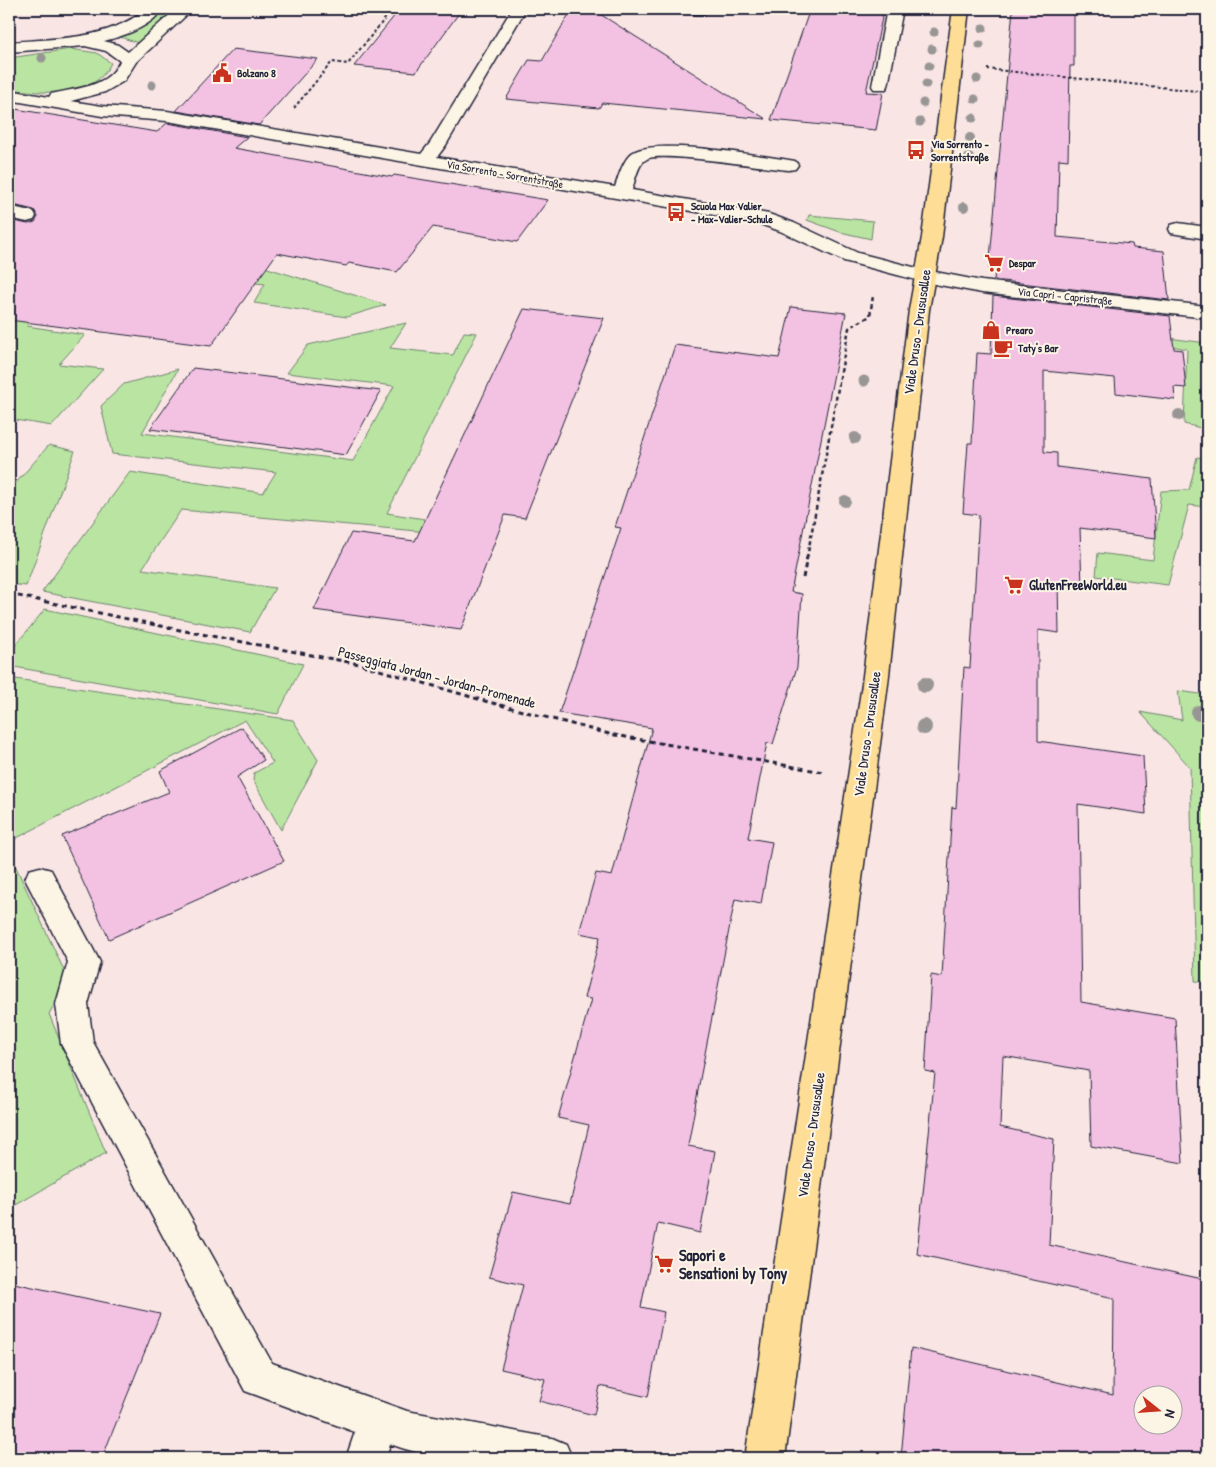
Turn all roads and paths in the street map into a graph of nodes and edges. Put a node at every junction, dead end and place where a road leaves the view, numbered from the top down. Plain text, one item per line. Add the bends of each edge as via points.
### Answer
1 (155, 9) edge
2 (185, 9) edge
3 (393, 9) edge
4 (520, 9) edge
5 (895, 9) edge
6 (961, 9) edge
7 (85, 41) junction
8 (9, 47) edge
9 (129, 60) junction
10 (980, 68) dead end
11 (108, 84) junction
12 (880, 86) dead end
13 (1207, 92) edge
14 (9, 95) edge
15 (33, 98) junction
16 (167, 116) junction
17 (272, 133) junction
18 (425, 160) junction
19 (789, 165) dead end
20 (622, 193) junction
21 (9, 212) edge
22 (27, 216) dead end
23 (1207, 221) edge
24 (1207, 233) edge
25 (924, 276) junction
26 (874, 290) dead end
27 (1207, 312) edge
28 (803, 578) dead end
29 (9, 594) edge
30 (861, 778) junction
31 (40, 879) dead end
32 (378, 1421) junction
33 (366, 1458) edge
34 (552, 1458) edge
35 (765, 1458) edge

1 - 7 street via 128,29
2 - 9 street
3 - 17 path via 348,64 332,62
4 - 18 street
5 - 12 street
6 - 25 main road, Viale Druso - Drususallee via 932,237
7 - 8 street
7 - 9 street via 112,48
9 - 11 street via 126,68
10 - 13 path
11 - 15 street, Via Sorrento - Sorrentstraße via 89,92 58,98
11 - 16 street, Via Sorrento - Sorrentstraße via 113,96 126,106
14 - 15 street, Via Sorrento - Sorrentstraße
15 - 16 street, Via Sorrento - Sorrentstraße via 102,111
16 - 17 street, Via Sorrento - Sorrentstraße
17 - 18 street, Via Sorrento - Sorrentstraße
18 - 20 street, Via Sorrento - Sorrentstraße
19 - 20 street via 650,152 642,154 635,162
20 - 25 street, Via Sorrento - Sorrentstraße via 762,218 851,257
21 - 22 street
23 - 24 street via 1179,221
25 - 27 street, Via Capri - Capristraße via 982,287
25 - 30 main road, Viale Druso - Drususallee
26 - 28 path via 870,316 848,328
29 - 30 path, Passeggiata Jordan - Jordan-Promenade via 359,664 609,734
30 - 35 main road, Viale Druso - Drususallee
31 - 32 street via 84,962 72,1004 78,1044 259,1377
32 - 33 street
32 - 34 street via 407,1431

